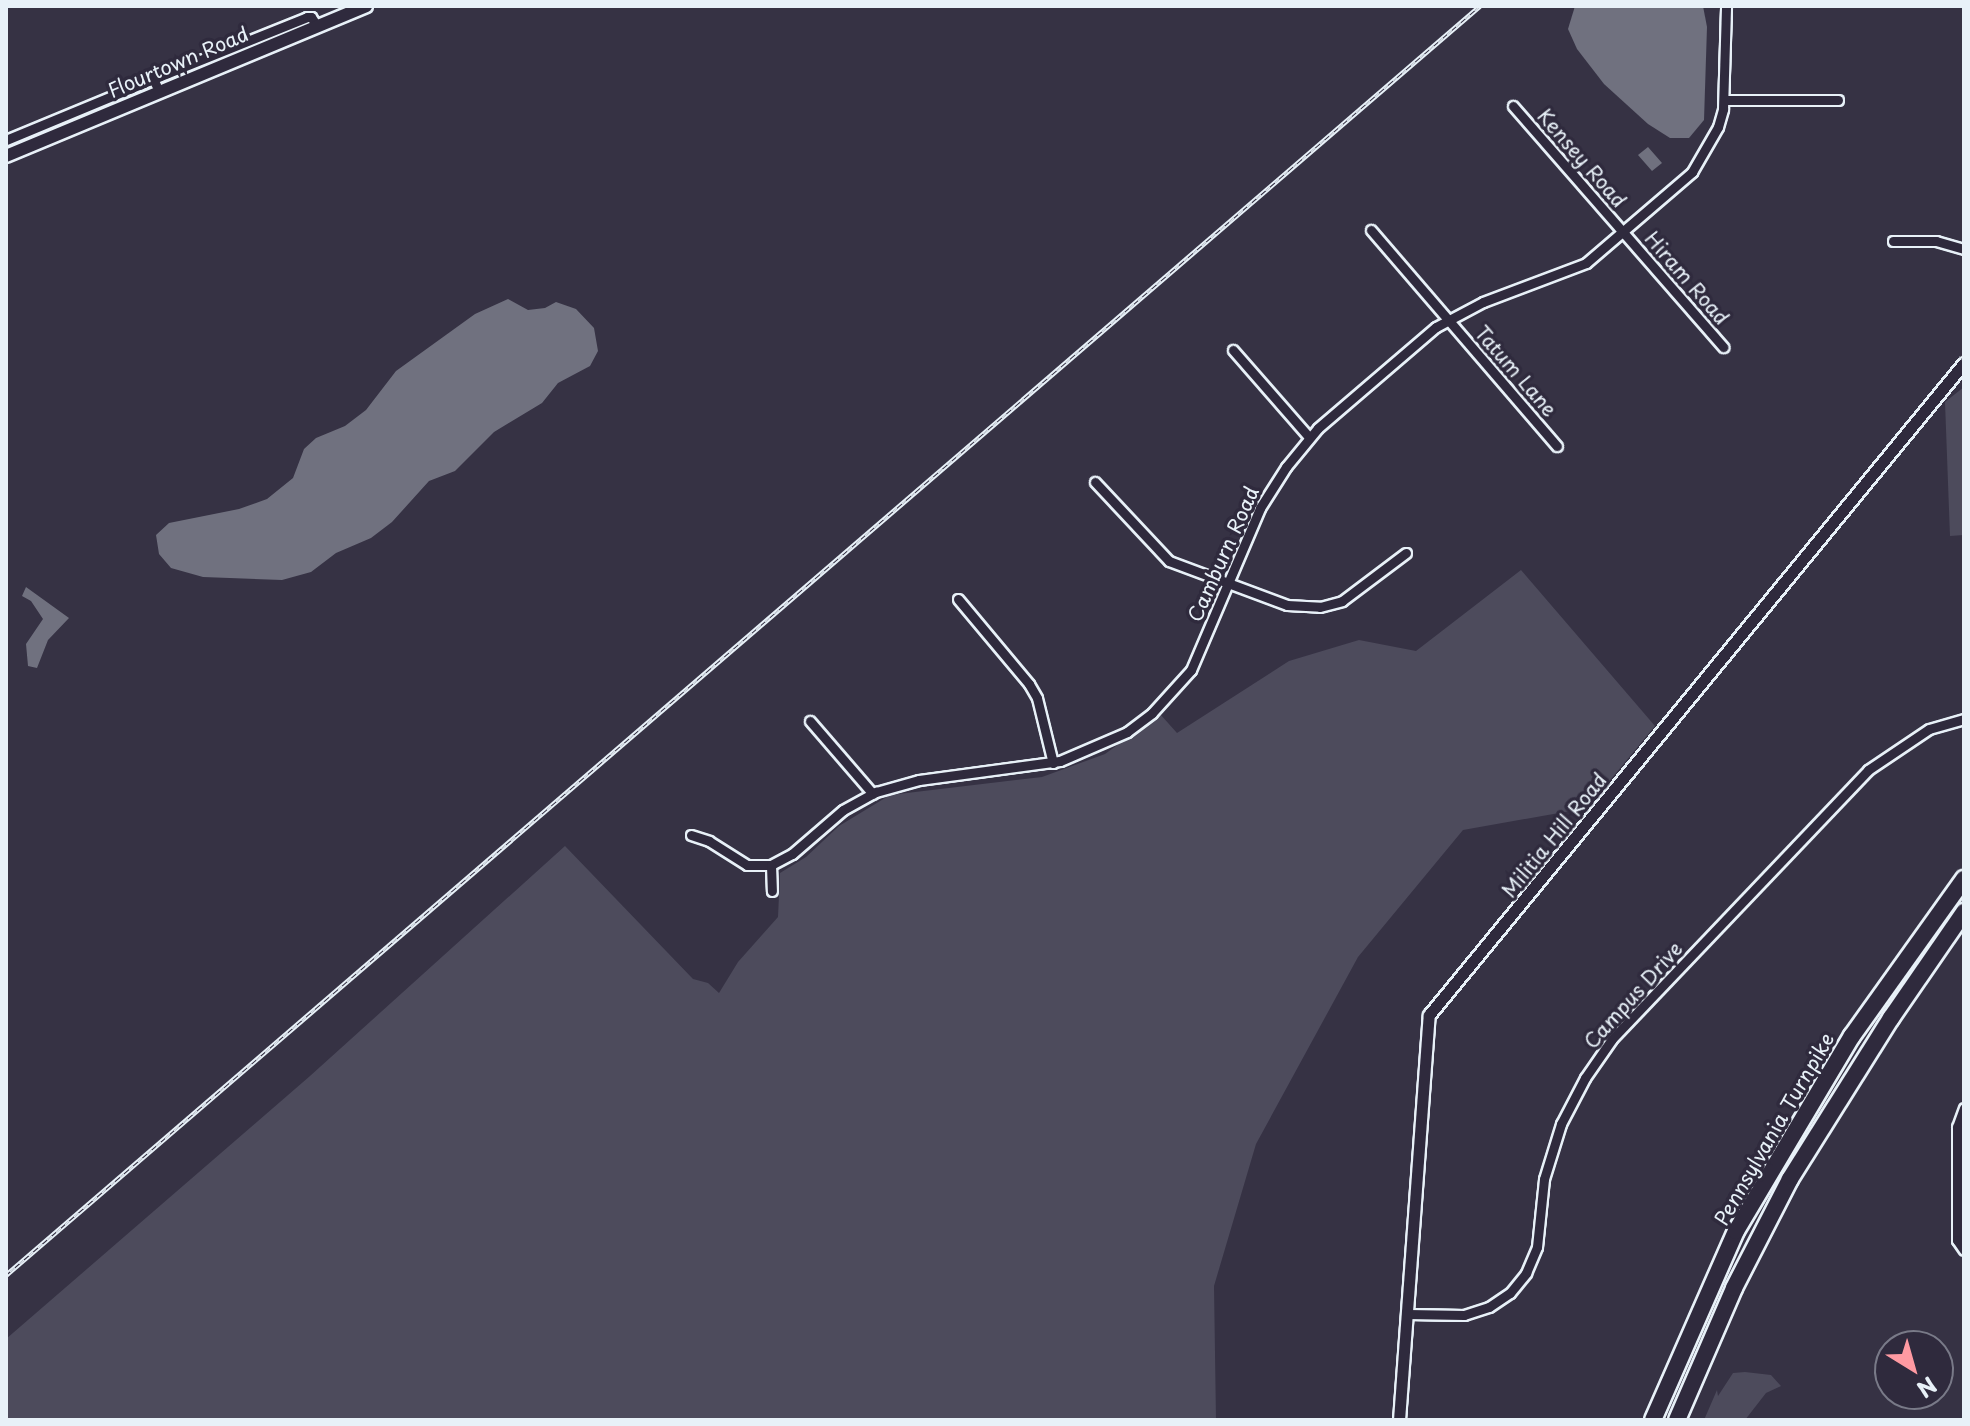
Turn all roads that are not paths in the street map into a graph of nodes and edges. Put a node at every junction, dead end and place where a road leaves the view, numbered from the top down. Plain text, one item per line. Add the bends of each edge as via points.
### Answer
1 (366, 6) edge
2 (1726, 6) edge
3 (156, 86) junction
4 (1724, 100) junction
5 (1838, 100) dead end
6 (1513, 106) dead end
7 (6, 140) edge
8 (6, 156) edge
9 (1371, 230) dead end
10 (1624, 233) junction
11 (1893, 241) dead end
12 (1964, 249) edge
13 (1448, 320) junction
14 (1723, 347) dead end
15 (1233, 350) dead end
16 (1964, 363) edge
17 (1309, 437) junction
18 (1557, 446) dead end
19 (1095, 482) dead end
20 (1406, 553) dead end
21 (1227, 584) junction
22 (958, 599) dead end
23 (1964, 719) edge
24 (810, 721) dead end
25 (1053, 763) junction
26 (873, 794) junction
27 (691, 835) dead end
28 (771, 865) junction
29 (1964, 879) edge
30 (772, 891) dead end
31 (1964, 912) edge
32 (1964, 1108) edge
33 (1964, 1250) edge
34 (1408, 1314) junction
35 (1399, 1420) edge
36 (1653, 1420) edge
37 (1677, 1420) edge

1 - 3 main road, Flourtown Road
2 - 4 street, Camburn Road
3 - 7 street
3 - 8 main road, Flourtown Road
4 - 5 street
4 - 10 street, Camburn Road via 1718,127 1692,172
6 - 10 street, Kensey Road
9 - 13 street, Tatum Lane
10 - 13 street, Camburn Road via 1586,263
10 - 14 street, Hiram Road
11 - 12 street via 1936,241
13 - 17 street, Camburn Road via 1364,385
13 - 18 street, Tatum Lane
15 - 17 street
16 - 34 street, Militia Hill Road via 1429,1015
17 - 21 street, Camburn Road via 1260,508
19 - 21 street via 1169,561
20 - 21 street via 1350,596 1320,607 1274,602
21 - 25 street, Camburn Road via 1198,656 1162,703 1127,732
22 - 25 street via 1034,692
23 - 34 street, Campus Drive via 1929,729 1868,770 1606,1047 1561,1124 1544,1179 1537,1247 1510,1293 1464,1315
24 - 26 street
25 - 26 street, Camburn Road via 919,780
26 - 28 street, Camburn Road via 843,810 792,854
27 - 28 street via 747,865
28 - 30 street
29 - 36 highway, Pennsylvania Turnpike via 1852,1036 1736,1231
31 - 37 highway, Pennsylvania Turnpike via 1790,1179 1734,1288
32 - 33 street via 1957,1127 1957,1240
34 - 35 street, Militia Hill Road

